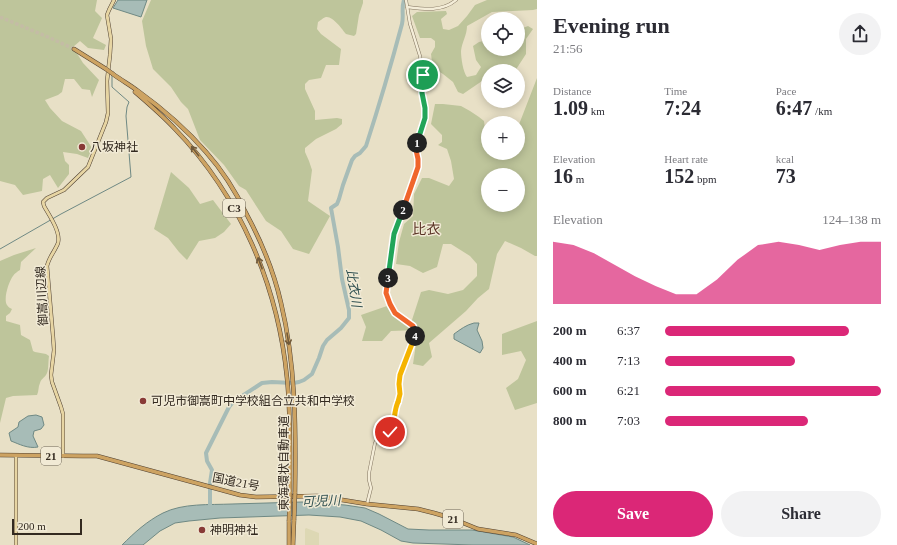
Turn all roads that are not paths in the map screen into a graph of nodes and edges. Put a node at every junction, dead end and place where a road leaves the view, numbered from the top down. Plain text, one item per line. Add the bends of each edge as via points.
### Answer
1 (114, 0) edge
2 (406, 0) edge
3 (456, 0) edge
4 (407, 7) junction
5 (74, 49) tunnel mouth
6 (122, 81) junction
7 (0, 455) edge
8 (16, 456) junction
9 (63, 456) junction
10 (368, 504) junction
11 (292, 520) junction
12 (537, 544) edge
13 (16, 545) edge
14 (289, 545) edge
15 (293, 545) edge

1 - 9 main road, 御嵩川辺線 via 107,15 111,39 106,122 88,167 64,190 43,202 59,237 47,266 54,336 51,374 63,414
2 - 4 street
3 - 4 street via 434,9
4 - 10 street via 424,73 422,93 425,118 416,147 418,167 394,234 386,293 395,313 413,326 416,334 400,375 400,397 393,427 375,443 369,473
5 - 6 highway, 東海環状自動車道 / C3, bridge
11 -> 6 highway, 東海環状自動車道 / C3, bridge via 287,377 274,305 261,266 235,210 191,147 150,104
6 -> 11 highway, 東海環状自動車道 / C3, bridge via 152,101 216,163 251,221 264,252 281,302 293,377 296,452
7 - 8 highway, 国道21号 / 21
8 - 9 highway, 国道21号 / 21
8 - 13 main road
9 - 10 highway, 国道21号 / 21 via 98,457 256,498 318,496
10 - 12 highway, 国道21号 / 21 via 429,511 478,528 516,535
11 - 14 highway, 東海環状自動車道 / C3
11 - 15 highway, 東海環状自動車道 / C3

